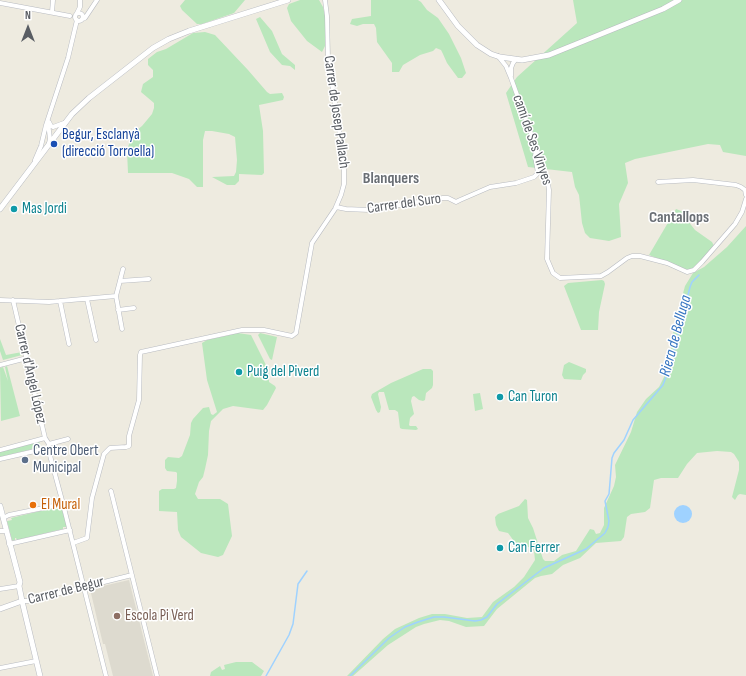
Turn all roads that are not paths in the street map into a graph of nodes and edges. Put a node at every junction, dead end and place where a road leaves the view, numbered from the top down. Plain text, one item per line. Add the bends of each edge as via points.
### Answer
1 (53, 0) edge
2 (80, 0) edge
3 (98, 0) edge
4 (288, 0) edge
5 (325, 0) edge
6 (439, 0) edge
7 (679, 0) edge
8 (5, 2) edge
9 (0, 3) edge
10 (52, 12) junction
11 (77, 13) junction
12 (70, 16) junction
13 (79, 20) junction
14 (497, 56) junction
15 (516, 59) junction
16 (511, 78) junction
17 (48, 118) junction
18 (66, 122) junction
19 (44, 136) junction
20 (56, 136) junction
21 (50, 139) junction
22 (47, 148) junction
23 (536, 150) junction
24 (32, 168) junction
25 (658, 182) dead end
26 (746, 195) edge
27 (746, 199) edge
28 (336, 207) junction
29 (0, 209) edge
30 (123, 269) dead end
31 (149, 279) dead end
32 (120, 281) junction
33 (116, 296) junction
34 (87, 299) junction
35 (0, 300) edge
36 (13, 300) junction
37 (60, 302) junction
38 (134, 308) dead end
39 (118, 310) junction
40 (122, 329) dead end
41 (96, 340) dead end
42 (69, 344) dead end
43 (27, 358) junction
44 (0, 365) edge
45 (45, 438) junction
46 (68, 439) dead end
47 (48, 446) junction
48 (0, 450) edge
49 (0, 459) edge
50 (111, 491) dead end
51 (64, 504) junction
52 (0, 506) edge
53 (3, 518) junction
54 (70, 530) junction
55 (6, 531) junction
56 (0, 532) edge
57 (73, 543) junction
58 (9, 544) junction
59 (132, 575) junction
60 (19, 586) junction
61 (84, 587) junction
62 (0, 589) edge
63 (22, 601) junction
64 (0, 609) edge
65 (36, 661) junction
66 (0, 668) edge
67 (40, 676) edge
68 (106, 676) edge
69 (157, 676) edge

1 - 10 street
2 - 11 street
3 - 13 street via 85,18
4 - 18 street via 169,39 153,48 89,98
5 - 28 street, Carrer de Josep Pallach via 328,58 344,161 344,184
6 - 14 street via 468,37 484,50
7 - 15 street via 663,9 549,55
8 - 9 street
8 - 10 street
10 - 12 street
11 - 12 street
11 - 13 street via 75,17
11 - 13 street via 82,14
12 - 13 street
13 - 17 street
14 - 15 street
14 - 16 street, camí de Ses Vinyes via 506,66
15 - 16 street, camí de Ses Vinyes via 510,68
16 - 23 street, camí de Ses Vinyes
17 - 18 street via 53,127
17 - 19 street
17 - 21 street
18 - 20 street
19 - 21 street
19 - 24 street
20 - 21 street
20 - 22 street
21 - 22 street
22 - 24 street
23 - 27 street, camí de Ses Vinyes via 549,185 547,259 553,273 560,278 601,276 632,256 667,263 687,272 694,270 735,224
23 - 28 street, Carrer del Suro via 538,173 534,177 490,187 456,202 443,198 369,210
24 - 29 street
25 - 26 street via 693,180 736,185 745,190
28 - 57 street, Carrer de Josep Pallach via 312,243 294,336 264,330 242,330 140,353 138,400 129,446 110,448 104,454 92,498 87,538
30 - 32 street
31 - 32 street
32 - 33 street
33 - 34 street
33 - 39 street
34 - 37 street
34 - 41 street
35 - 36 street
36 - 37 street
36 - 43 street, Carrer d'Àngel López
37 - 42 street
38 - 39 street
39 - 40 street
43 - 44 street
43 - 45 street, Carrer d'Àngel López
45 - 47 street, Carrer d'Àngel López
45 - 48 street
46 - 47 street
47 - 49 street
47 - 51 street, Carrer d'Àngel López
50 - 59 street
51 - 53 street
51 - 54 street, Carrer d'Àngel López
52 - 53 street
53 - 55 street
54 - 57 street, Carrer d'Àngel López
54 - 58 street
55 - 56 street
55 - 58 street
57 - 61 street, Carrer d'Àngel López
58 - 60 street
59 - 61 street, Carrer de Begur
59 - 69 street
60 - 62 street
60 - 63 street
61 - 63 street, Carrer de Begur
61 - 68 street, Carrer d'Àngel López
63 - 64 street, Carrer de Begur
63 - 65 street
65 - 66 street
65 - 67 street

